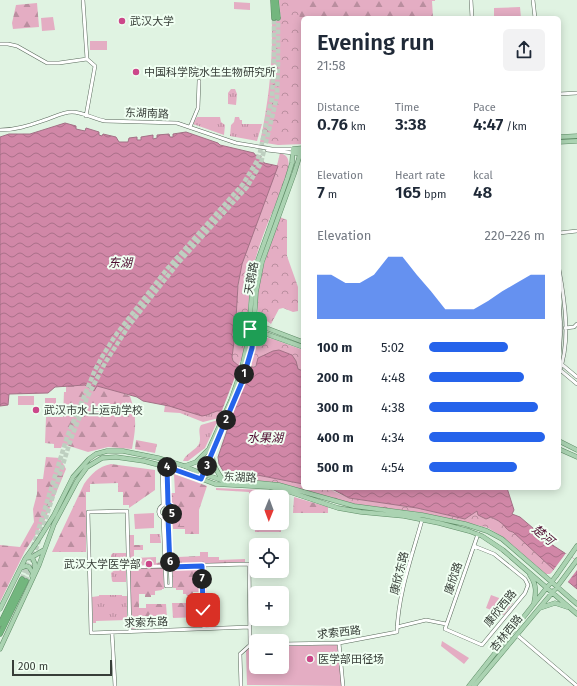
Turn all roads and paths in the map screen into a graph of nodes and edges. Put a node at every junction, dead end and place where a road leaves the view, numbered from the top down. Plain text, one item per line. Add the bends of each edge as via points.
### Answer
1 (83, 0) edge
2 (273, 0) edge
3 (276, 0) edge
4 (471, 0) edge
5 (534, 0) edge
6 (472, 16) edge
7 (535, 16) edge
8 (0, 44) edge
9 (87, 59) junction
10 (199, 81) dead end
11 (577, 93) edge
12 (561, 94) edge
13 (86, 116) junction
14 (190, 126) junction
15 (0, 130) edge
16 (577, 136) edge
17 (561, 137) edge
18 (577, 141) edge
19 (561, 142) edge
20 (293, 151) junction
21 (301, 151) edge
22 (577, 231) edge
23 (561, 232) edge
24 (561, 298) edge
25 (561, 316) edge
26 (252, 323) junction
27 (577, 324) edge
28 (563, 328) junction
29 (252, 329) junction
30 (301, 341) edge
31 (561, 342) edge
32 (301, 346) edge
33 (562, 364) joint
34 (561, 372) edge
35 (577, 377) edge
36 (577, 384) edge
37 (225, 418) junction
38 (561, 443) edge
39 (561, 450) edge
40 (577, 450) edge
41 (212, 453) junction
42 (577, 458) edge
43 (162, 465) junction
44 (184, 466) junction
45 (167, 467) junction
46 (202, 477) junction
47 (224, 482) junction
48 (163, 518) junction
49 (168, 518) junction
50 (422, 520) junction
51 (478, 534) junction
52 (37, 542) junction
53 (47, 542) junction
54 (474, 546) junction
55 (577, 546) edge
56 (44, 550) junction
57 (30, 552) junction
58 (32, 557) junction
59 (25, 559) junction
60 (577, 561) edge
61 (202, 566) junction
62 (165, 567) junction
63 (170, 567) junction
64 (20, 568) junction
65 (129, 568) junction
66 (524, 568) junction
67 (35, 573) junction
68 (26, 580) junction
69 (551, 583) junction
70 (547, 587) junction
71 (557, 587) junction
72 (553, 592) junction
73 (577, 604) edge
74 (533, 605) junction
75 (0, 609) edge
76 (538, 609) junction
77 (570, 609) junction
78 (577, 614) edge
79 (0, 624) edge
80 (446, 624) junction
81 (250, 627) junction
82 (397, 627) junction
83 (204, 629) junction
84 (445, 629) joint
85 (130, 631) junction
86 (112, 632) junction
87 (397, 632) joint
88 (0, 634) edge
89 (250, 634) edge
90 (517, 635) junction
91 (339, 643) junction
92 (289, 644) edge
93 (249, 646) edge
94 (0, 649) edge
95 (115, 686) edge
96 (241, 686) edge
97 (343, 686) edge
98 (469, 686) edge
99 (474, 686) edge
100 (577, 686) edge

1 - 9 street
2 - 3 highway via 276,18
4 - 6 street
5 - 7 street
8 - 9 street via 22,48 48,63 59,64
9 - 13 street via 95,66
10 - 14 street via 198,108
11 - 12 street
13 - 14 street, 东湖南路 via 105,121
13 - 15 street, 东湖南路 via 69,112 24,127
14 - 20 street, 东湖南路 via 236,142
16 - 17 main road
18 - 19 main road
20 - 21 main road
20 - 26 main road, 天鹅路 via 288,179 258,260 252,292
21 - 26 main road, 天鹅路 via 262,262
22 - 23 street
24 - 28 street
25 - 28 street
26 - 29 main road, 天鹅路
26 - 30 main road
27 - 28 street via 574,327
28 - 31 street
28 - 33 street
29 - 32 main road
29 - 37 main road, 天鹅路 via 240,386
33 - 35 street
34 - 36 street
37 - 41 main road, 天鹅路
37 - 44 main road, 天鹅路 via 206,453 196,462
38 - 40 main road
39 - 42 main road
41 - 46 main road, 天鹅路
41 - 47 main road via 217,472
43 - 45 main road, 东湖路
43 - 48 street via 163,505 158,512
43 - 53 main road, 东湖路 via 112,457 98,459 79,478
44 - 46 main road, 东湖路
44 - 52 main road, 东湖路 via 123,451 96,454 84,463 73,477
45 - 46 main road, 东湖路
45 - 49 street via 168,504 173,511
46 - 47 main road, 东湖路
46 - 50 main road, 东湖路 via 220,485 269,487 338,508
47 - 69 main road, 东湖路 via 279,485 354,506 422,515 477,527 502,539
48 - 49 street
48 - 62 street
49 - 63 street
50 - 51 main road, 东湖路
50 - 82 street, 康欣东路 via 406,578
51 - 54 street, 康欣路
51 - 66 main road, 东湖路 via 491,541
52 - 53 main road via 37,547 40,548
52 - 57 main road, 东湖路
53 - 56 main road, 东湖路
54 - 80 street, 康欣路
54 - 84 street, 康欣西路 via 494,554 525,579 528,588 482,645
55 - 69 main road
56 - 58 main road
56 - 67 main road, 东湖路
57 - 58 main road
57 - 59 main road, 东湖路
58 - 59 main road
58 - 67 main road
59 - 64 main road, 东湖路
60 - 71 main road
61 - 63 street
61 - 81 street via 249,564
61 - 83 street
62 - 63 street
62 - 63 street via 166,586 171,586
62 - 65 street
64 - 68 main road via 26,566 32,570 33,573
64 - 75 main road, 东湖路
65 - 85 street
65 - 86 street, 求索东路 via 127,511 88,512 91,633
66 - 70 main road, 东湖路
66 - 74 main road via 535,583
67 - 68 main road, 东湖路
68 - 79 highway
68 - 88 highway
68 - 94 main road, 东湖路
69 - 70 main road
69 - 71 main road, 东湖路
70 - 72 main road, 东湖路
70 - 74 main road, 杏林西路
71 - 72 main road
71 - 73 main road, 东湖路
72 - 76 main road, 杏林西路
72 - 77 main road, 东湖路
74 - 98 main road, 杏林西路
76 - 77 main road via 555,603
76 - 90 main road, 杏林西路
77 - 78 main road
80 - 82 street via 429,620
80 - 84 street, 康欣路
81 - 83 street, 求索东路
81 - 89 street
82 - 87 street, 康欣东路
83 - 85 street, 求索东路
85 - 86 street, 求索东路
86 - 95 street
87 - 91 street, 求索西路
90 - 99 main road, 杏林西路
90 - 100 street
91 - 92 street, 求索西路
91 - 97 street
93 - 96 street via 240,654

